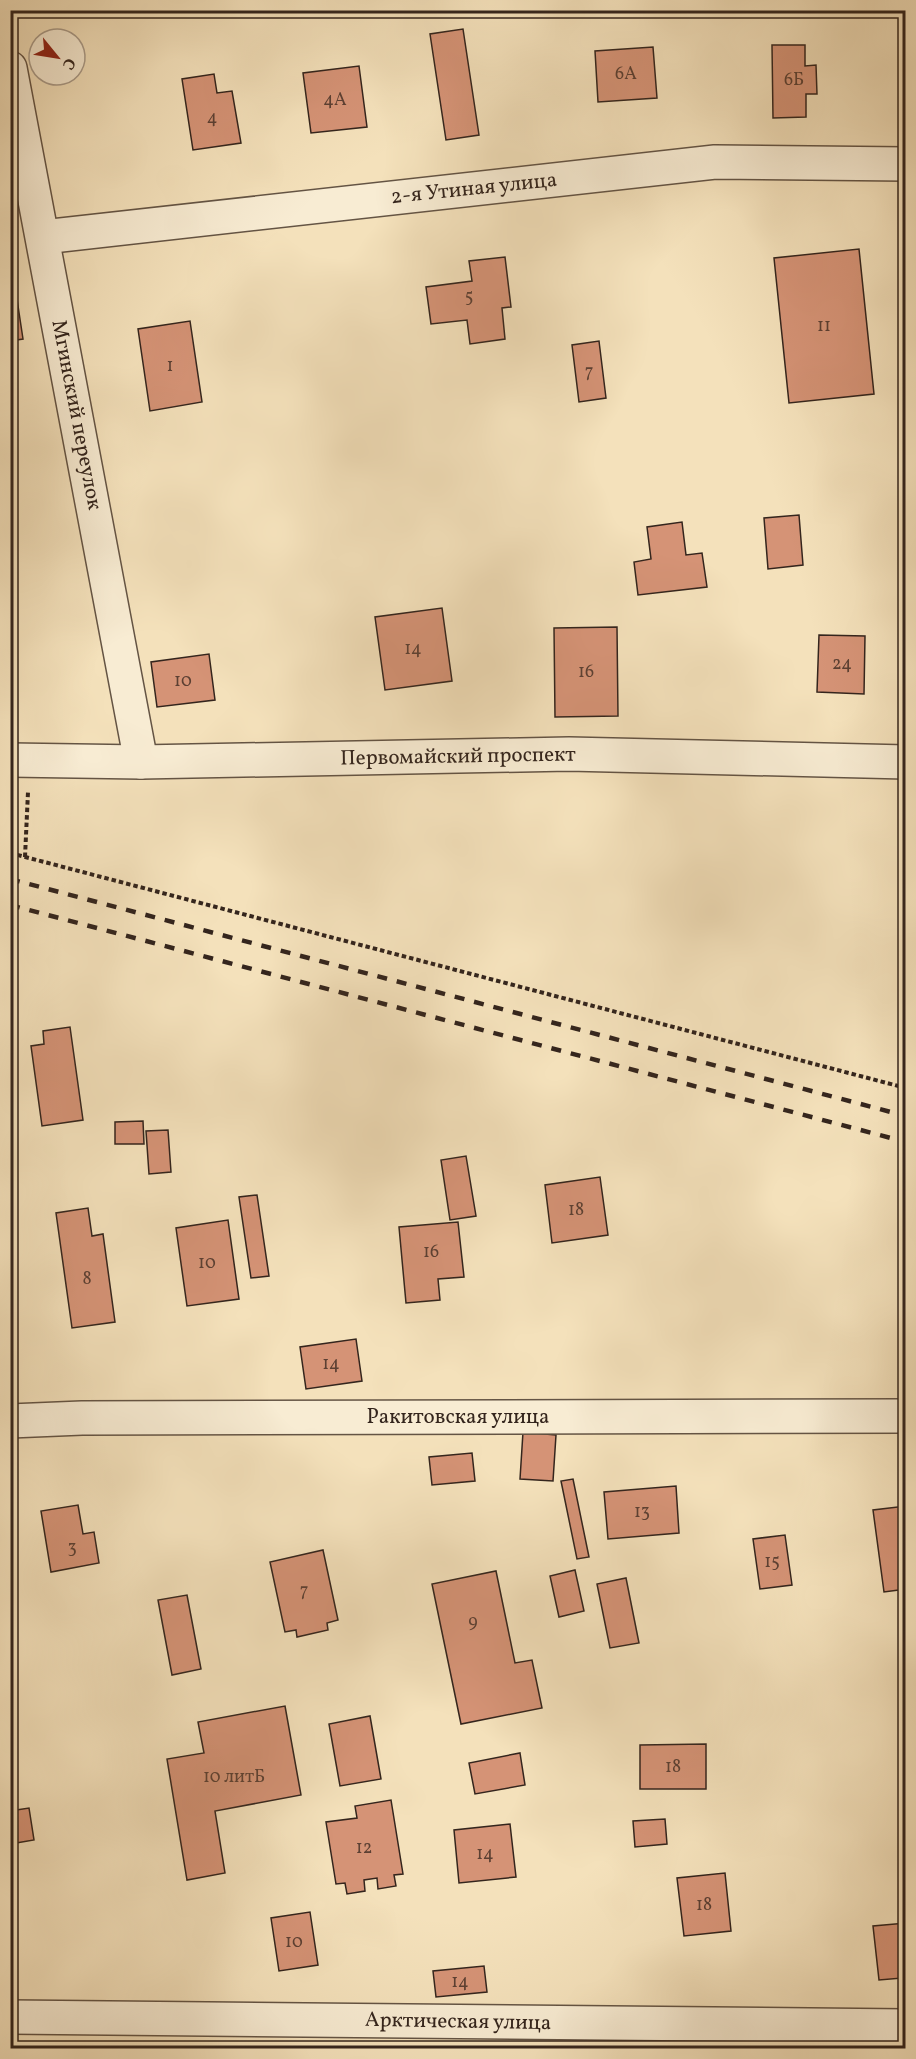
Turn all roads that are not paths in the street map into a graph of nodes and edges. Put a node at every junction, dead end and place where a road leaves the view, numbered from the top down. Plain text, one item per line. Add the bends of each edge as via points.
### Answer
1 (10, 68) edge
2 (906, 164) edge
3 (43, 237) junction
4 (20, 759) edge
5 (141, 762) junction
6 (906, 762) edge
7 (906, 1416) edge
8 (10, 1421) edge
9 (10, 2017) edge
10 (906, 2026) edge

1 - 3 street, Мгинский переулок
2 - 3 street, 2-я Утиная улица via 715,162
3 - 5 street, Мгинский переулок
4 - 5 street, Первомайский проспект
5 - 6 street, Первомайский проспект via 569,754
7 - 8 street, Ракитовская улица
9 - 10 street, Арктическая улица

